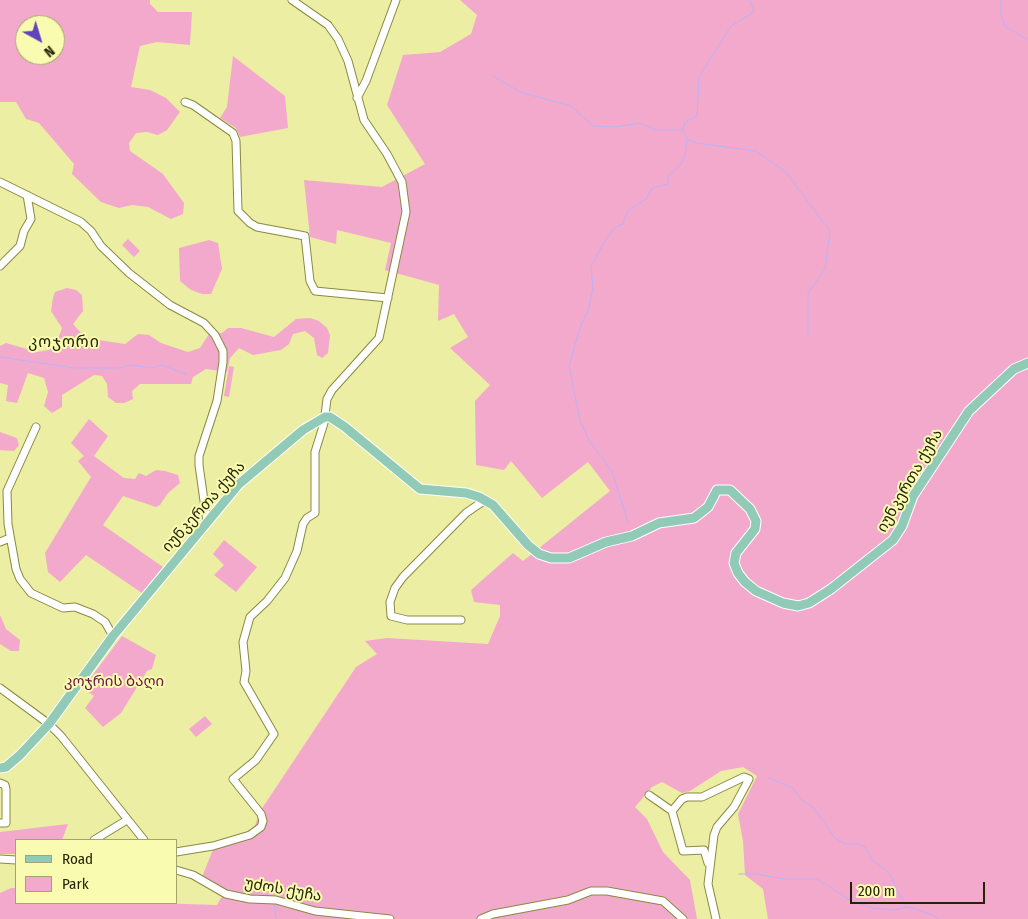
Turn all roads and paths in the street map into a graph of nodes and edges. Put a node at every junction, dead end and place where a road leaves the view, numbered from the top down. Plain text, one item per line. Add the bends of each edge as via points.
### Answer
1 (292, 0) edge
2 (396, 0) edge
3 (357, 98) junction
4 (185, 102) dead end
5 (0, 182) edge
6 (27, 195) junction
7 (0, 266) edge
8 (388, 298) junction
9 (1028, 363) edge
10 (325, 417) junction
11 (36, 427) dead end
12 (485, 500) junction
13 (207, 522) junction
14 (10, 538) junction
15 (0, 542) edge
16 (461, 620) dead end
17 (114, 636) junction
18 (0, 688) edge
19 (49, 724) junction
20 (0, 768) edge
21 (0, 783) edge
22 (649, 795) dead end
23 (672, 811) junction
24 (127, 820) junction
25 (0, 823) edge
26 (96, 839) edge
27 (143, 839) edge
28 (178, 852) edge
29 (0, 858) edge
30 (15, 860) edge
31 (709, 866) junction
32 (178, 871) edge
33 (390, 919) edge
34 (481, 919) edge
35 (682, 919) edge
36 (716, 919) edge

1 - 3 street via 328,25 338,39 348,61
2 - 3 street
3 - 8 street via 364,120 402,182 406,197 402,239
4 - 8 street via 233,133 236,140 238,211 257,227 306,236 310,281 315,291
5 - 6 street
6 - 7 street via 32,219 20,246
6 - 13 street via 81,222 129,273 170,305 204,323 215,335 223,351 217,401 199,456
8 - 10 street via 377,342 332,390 327,399
9 - 12 main road, იუნკერთა ქუჩა via 1014,369 969,411 917,489 893,540 832,589 803,605 790,605 764,595 738,573 734,563 736,554 755,529 756,521 741,500 725,489 717,490 708,507 694,518 659,523 632,536 606,542 563,559 534,550 499,510
10 - 12 main road, იუნკერთა ქუჩა via 344,427 420,489 466,493
10 - 13 main road, იუნკერთა ქუჩა via 303,430 249,474
10 - 28 street via 315,452 315,513 303,524 297,551 285,578 250,617 243,642 244,682 274,734 256,760 233,778 263,821 260,828 250,835 214,846
11 - 14 street via 7,491
12 - 16 street via 466,513 403,577 390,602 391,616 407,620
13 - 17 main road, იუნკერთა ქუჩა
14 - 15 street
14 - 17 street via 20,580 31,593 63,608 75,607 93,614 105,622
17 - 19 main road, იუნკერთა ქუჩა
18 - 19 street
19 - 20 main road, იუნკერთა ქუჩა via 20,755
19 - 24 street
21 - 25 street via 6,789 6,823
22 - 23 street
23 - 31 street via 682,851 704,850
23 - 31 street via 687,796 702,797 744,777 749,779 734,808 717,827
24 - 26 street
24 - 27 street
29 - 30 street
31 - 36 street via 709,895
32 - 33 street, უძოს ქუჩა via 193,875 226,894 276,900 315,911
34 - 35 street via 568,900 591,891 608,891 663,901

